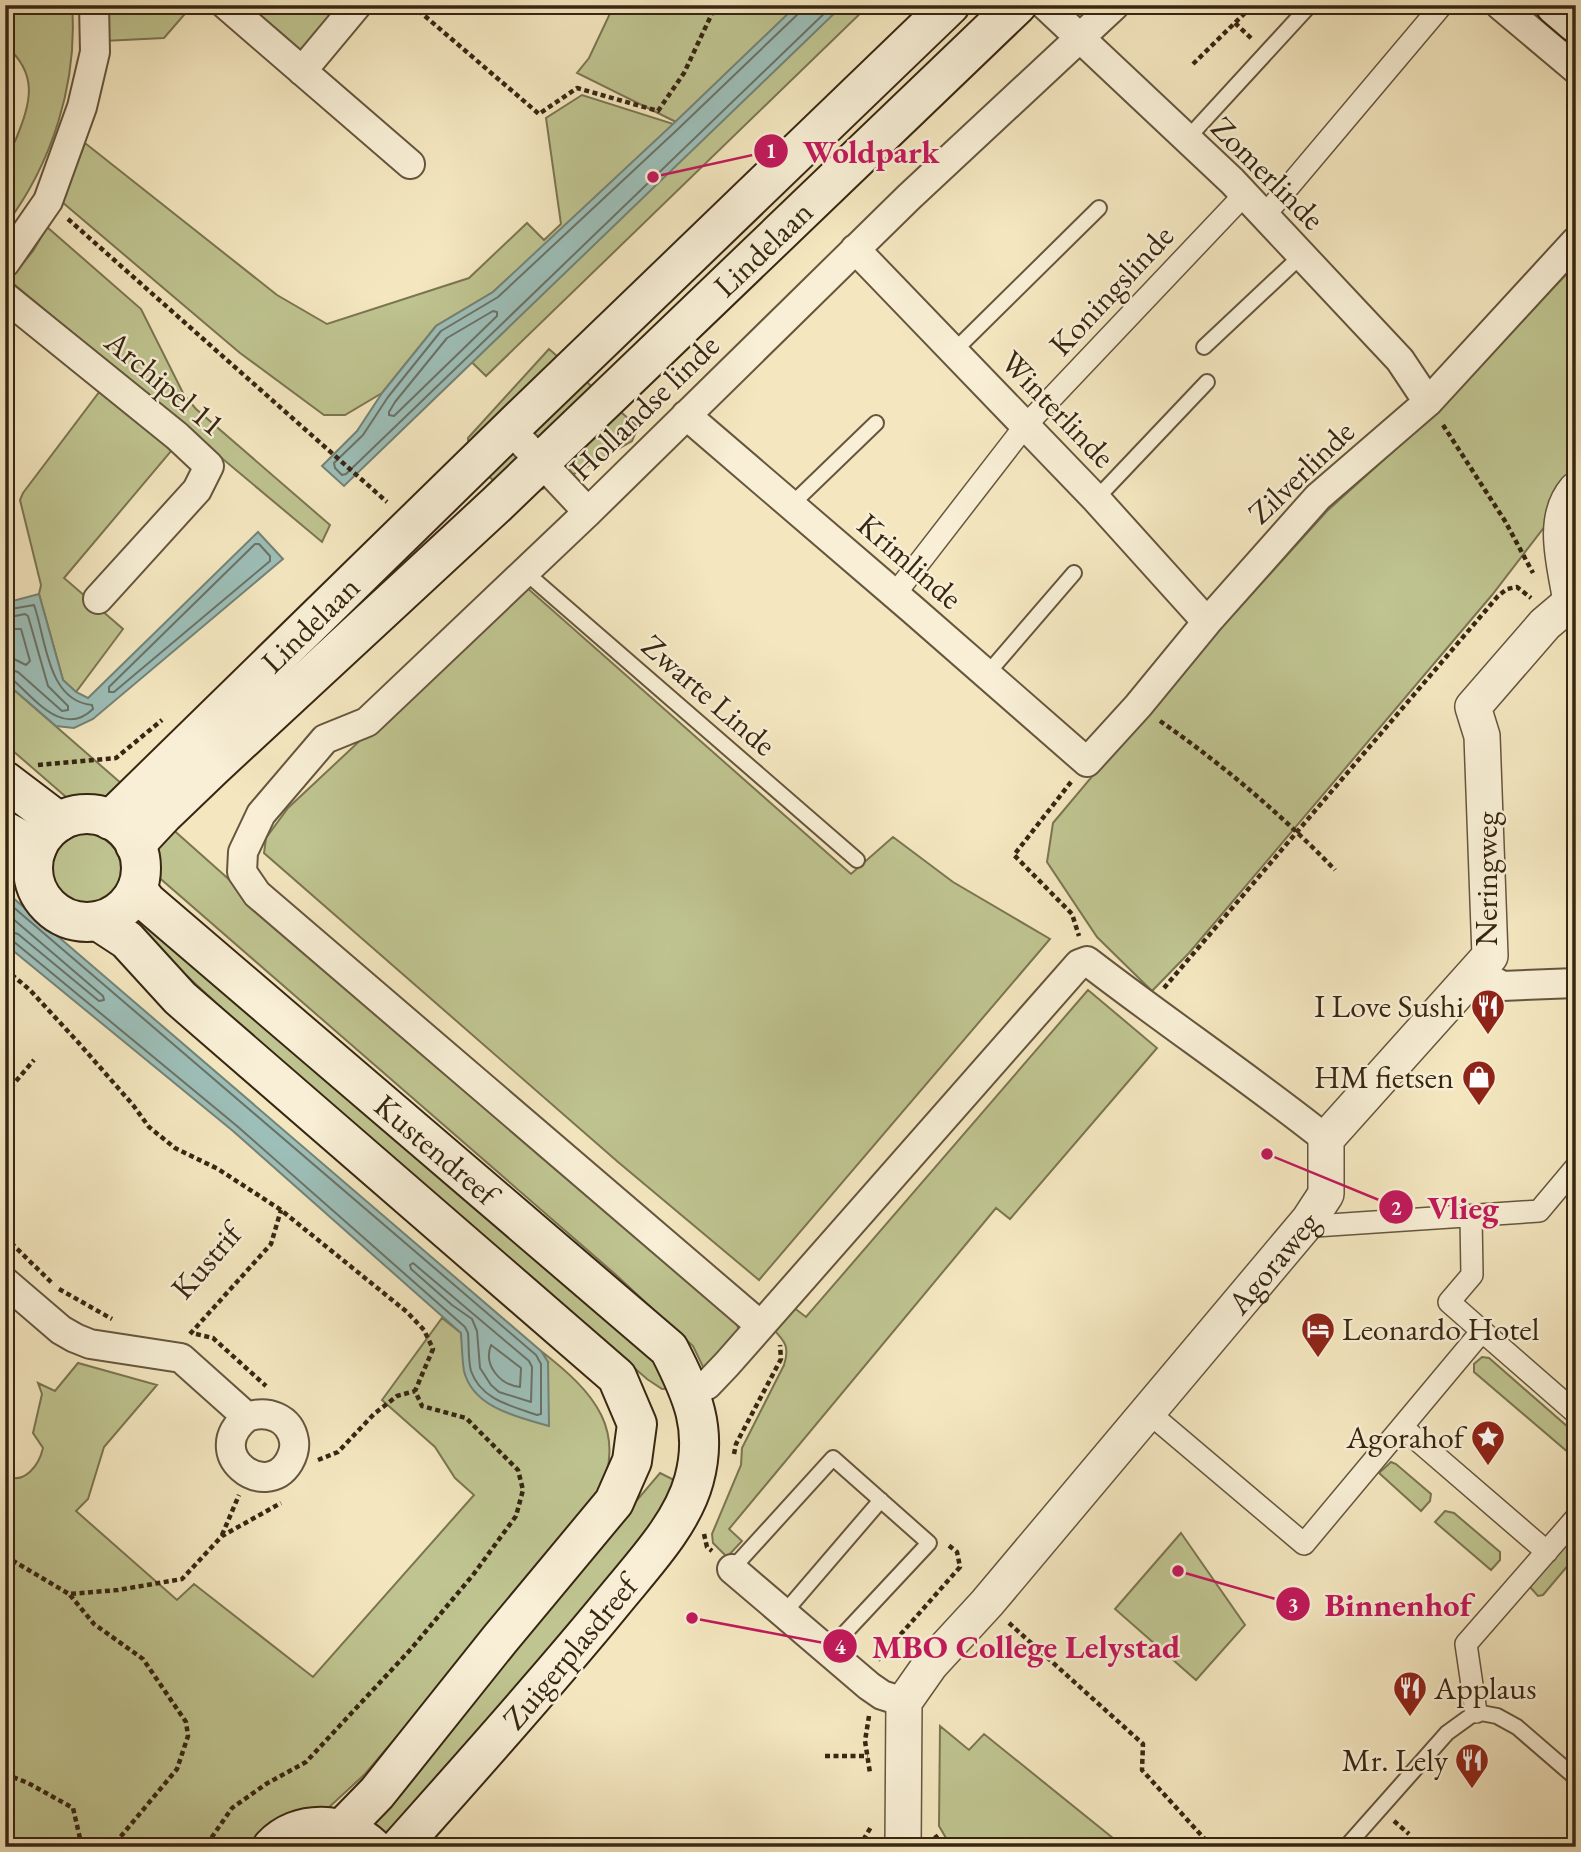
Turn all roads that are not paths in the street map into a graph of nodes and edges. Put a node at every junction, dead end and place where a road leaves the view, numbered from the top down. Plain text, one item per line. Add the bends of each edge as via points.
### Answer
1 (94, 5) edge
2 (226, 5) edge
3 (357, 5) edge
4 (950, 5) edge
5 (1017, 5) edge
6 (1045, 5) edge
7 (1115, 5) edge
8 (1310, 5) edge
9 (1442, 5) edge
10 (1500, 5) edge
11 (1555, 5) edge
12 (1576, 23) edge
13 (1079, 39) junction
14 (1576, 69) edge
15 (303, 71) junction
16 (1186, 139) junction
17 (410, 164) dead end
18 (1244, 195) junction
19 (1099, 208) dead end
20 (1264, 216) junction
21 (1576, 241) edge
22 (855, 249) junction
23 (1301, 256) junction
24 (5, 263) edge
25 (5, 297) edge
26 (1204, 347) dead end
27 (953, 352) junction
28 (1207, 382) dead end
29 (1428, 402) junction
30 (686, 415) junction
31 (876, 423) dead end
32 (1025, 426) junction
33 (509, 429) junction
34 (541, 463) junction
35 (1576, 490) edge
36 (1096, 499) junction
37 (791, 505) junction
38 (588, 512) junction
39 (524, 571) junction
40 (1074, 573) dead end
41 (895, 594) junction
42 (98, 598) dead end
43 (1567, 607) edge
44 (1207, 622) junction
45 (987, 674) junction
46 (1087, 762) joint
47 (5, 781) edge
48 (123, 833) junction
49 (34, 834) edge
50 (857, 860) dead end
51 (137, 889) junction
52 (98, 921) junction
53 (1477, 971) junction
54 (1576, 983) edge
55 (1326, 1139) junction
56 (1576, 1167) edge
57 (1471, 1217) junction
58 (1309, 1220) junction
59 (5, 1282) edge
60 (760, 1325) junction
61 (1482, 1331) junction
62 (691, 1393) junction
63 (1148, 1412) junction
64 (1576, 1413) edge
65 (247, 1417) junction
66 (1402, 1427) junction
67 (700, 1435) joint
68 (632, 1461) joint
69 (881, 1500) junction
70 (1576, 1518) edge
71 (1547, 1552) junction
72 (732, 1569) joint
73 (784, 1613) junction
74 (828, 1651) junction
75 (904, 1702) junction
76 (1476, 1712) junction
77 (1576, 1778) edge
78 (357, 1838) edge
79 (272, 1847) edge
80 (400, 1847) edge
81 (903, 1847) edge
82 (1346, 1847) edge

1 - 24 street via 95,52 82,107 48,201
2 - 15 street
3 - 15 street
4 - 33 main road, Lindelaan
5 - 34 main road, Lindelaan
6 - 13 street, Zomerlinde
7 - 13 street, Hollandse linde
8 - 16 lane
9 - 20 street
10 - 14 street
11 - 12 main road
13 - 16 street, Zomerlinde
13 - 22 street, Hollandse linde
15 - 17 street
16 - 18 street, Zomerlinde
18 - 20 street, Zomerlinde
18 - 32 street, Koningslinde
19 - 27 lane
20 - 23 street, Zomerlinde
21 - 29 street, Zilverlinde
22 - 27 street, Winterlinde
22 - 30 street, Hollandse linde
23 - 26 lane
23 - 29 street, Zomerlinde via 1400,360
25 - 42 street, Archipel 11 via 209,466 197,489
27 - 32 street, Winterlinde
28 - 36 lane
29 - 44 street, Zilverlinde via 1318,497
30 - 37 street, Krimlinde
30 - 38 street, Hollandse linde
31 - 37 lane
32 - 36 street, Winterlinde
32 - 41 street, Koningslinde
33 - 34 street
33 - 48 main road, Lindelaan
34 - 38 street
34 - 48 main road, Lindelaan via 164,814
35 - 43 street via 1561,521
36 - 44 street, Winterlinde
37 - 41 street, Krimlinde
38 - 39 street, Hollandse linde
39 - 50 lane, Zwarte Linde
39 - 60 street, Hollandse linde via 367,722 325,739 261,814 243,852 242,872 257,894
40 - 45 lane
41 - 45 street, Krimlinde
43 - 53 street, Neringweg via 1473,707 1482,736 1490,906 1490,956
44 - 46 street, Zilverlinde
45 - 46 street, Krimlinde
47 - 49 main road
48 - 49 main road via 85,814
48 - 51 main road via 140,862
49 - 52 main road via 33,869 46,902 66,918
51 - 52 main road via 124,907
51 - 62 main road, Kustendreef via 146,902 669,1349
52 - 68 main road, Kustendreef via 127,940 180,998 617,1377 637,1424
53 - 54 street via 1502,986
53 - 55 street, Neringweg
55 - 58 street, Agoraweg via 1326,1194
55 - 60 street via 1087,961 1079,964
56 - 57 street via 1539,1211
57 - 58 street via 1315,1226
57 - 61 street via 1472,1275 1449,1302
58 - 63 street, Agoraweg
59 - 65 street via 75,1338 181,1358
60 - 62 street via 707,1385
61 - 64 street
61 - 66 street
62 - 67 main road, Kustendreef
63 - 66 street via 1304,1544
63 - 75 street, Agoraweg via 930,1665
65 - 65 street via 231,1440 234,1459 247,1473 277,1473 286,1467 293,1438 284,1422 266,1414
66 - 71 street
67 - 80 main road, Zuigerplasdreef via 694,1481 671,1530 545,1684
68 - 78 main road, Zuigerplasdreef via 614,1502 377,1793
69 - 72 lane via 833,1458
69 - 73 lane
69 - 74 lane via 929,1543
70 - 71 street
71 - 76 street via 1466,1644
72 - 73 street
73 - 74 street
74 - 75 street via 882,1695
75 - 81 street
76 - 77 lane via 1517,1727
76 - 82 lane via 1447,1733
78 - 79 main road via 320,1826 297,1830

